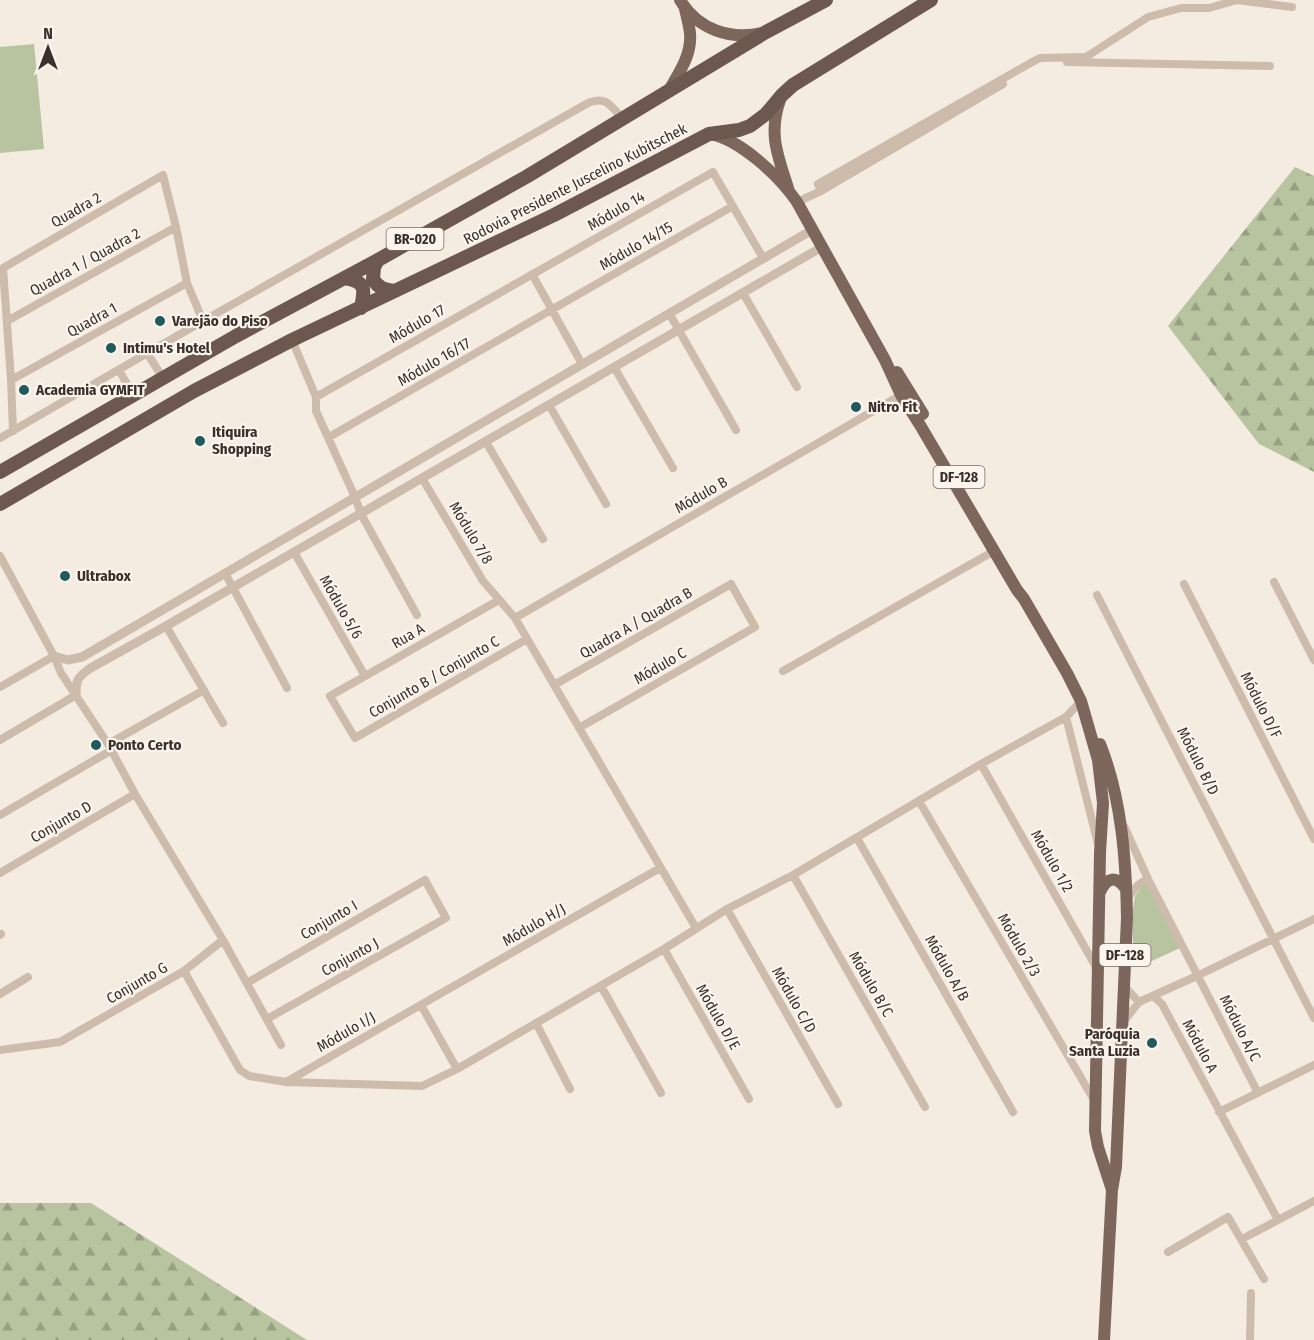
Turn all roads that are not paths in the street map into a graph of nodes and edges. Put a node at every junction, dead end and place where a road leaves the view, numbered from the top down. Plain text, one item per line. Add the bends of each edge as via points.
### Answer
1 (826, 0) edge
2 (931, 0) edge
3 (683, 4) edge
4 (1292, 7) dead end
5 (766, 32) junction
6 (1270, 66) dead end
7 (668, 92) junction
8 (782, 95) junction
9 (622, 118) junction
10 (709, 134) junction
11 (788, 189) junction
12 (820, 190) junction
13 (796, 201) junction
14 (733, 206) junction
15 (176, 227) junction
16 (812, 230) junction
17 (822, 247) junction
18 (763, 258) junction
19 (378, 260) junction
20 (748, 267) junction
21 (532, 274) junction
22 (345, 278) junction
23 (187, 283) junction
24 (758, 284) junction
25 (394, 291) junction
26 (743, 293) junction
27 (693, 299) junction
28 (361, 308) junction
29 (552, 310) junction
30 (669, 313) junction
31 (704, 315) junction
32 (7, 321) junction
33 (203, 321) junction
34 (679, 330) junction
35 (292, 340) junction
36 (616, 344) junction
37 (147, 353) junction
38 (626, 360) junction
39 (885, 360) junction
40 (582, 364) junction
41 (615, 367) junction
42 (118, 370) junction
43 (900, 377) junction
44 (163, 378) junction
45 (11, 380) junction
46 (798, 387) dead end
47 (133, 395) junction
48 (901, 395) junction
49 (316, 397) junction
50 (916, 402) junction
51 (549, 405) junction
52 (498, 413) junction
53 (925, 426) junction
54 (507, 429) junction
55 (736, 430) dead end
56 (13, 431) junction
57 (329, 437) junction
58 (0, 438) edge
59 (486, 442) junction
60 (673, 468) dead end
61 (0, 472) edge
62 (422, 478) junction
63 (355, 497) junction
64 (971, 498) junction
65 (0, 504) edge
66 (606, 504) dead end
67 (972, 512) junction
68 (361, 514) junction
69 (543, 540) dead end
70 (994, 551) junction
71 (294, 552) junction
72 (0, 556) edge
73 (225, 573) junction
74 (1274, 582) dead end
75 (731, 584) joint
76 (1184, 584) dead end
77 (232, 588) junction
78 (1097, 595) dead end
79 (1024, 598) junction
80 (499, 600) junction
81 (417, 615) dead end
82 (515, 618) junction
83 (166, 626) junction
84 (527, 639) junction
85 (54, 656) junction
86 (1314, 660) edge
87 (783, 670) dead end
88 (365, 676) junction
89 (554, 685) junction
90 (0, 687) edge
91 (287, 688) dead end
92 (204, 690) junction
93 (76, 695) junction
94 (330, 696) joint
95 (1081, 701) junction
96 (1066, 717) junction
97 (223, 723) dead end
98 (1089, 726) junction
99 (579, 728) junction
100 (0, 740) edge
101 (110, 747) junction
102 (981, 764) junction
103 (135, 794) junction
104 (919, 801) junction
105 (0, 814) edge
106 (1119, 816) junction
107 (857, 838) junction
108 (1314, 839) edge
109 (1100, 853) junction
110 (660, 868) junction
111 (0, 873) edge
112 (793, 875) junction
113 (1148, 879) junction
114 (1100, 892) junction
115 (1126, 894) junction
116 (727, 909) junction
117 (446, 918) joint
118 (1314, 919) edge
119 (696, 928) junction
120 (1274, 939) junction
121 (223, 940) junction
122 (664, 949) junction
123 (1098, 970) junction
124 (184, 971) junction
125 (1198, 975) junction
126 (28, 977) dead end
127 (246, 983) junction
128 (601, 986) junction
129 (1124, 986) junction
130 (0, 994) edge
131 (1152, 996) junction
132 (1139, 1002) junction
133 (420, 1005) junction
134 (1314, 1018) edge
135 (267, 1019) junction
136 (536, 1023) junction
137 (1122, 1024) junction
138 (281, 1045) dead end
139 (0, 1050) edge
140 (1314, 1065) edge
141 (457, 1069) junction
142 (286, 1082) junction
143 (570, 1089) dead end
144 (661, 1093) dead end
145 (1258, 1093) junction
146 (748, 1099) dead end
147 (1096, 1102) junction
148 (838, 1104) dead end
149 (1118, 1105) junction
150 (925, 1107) dead end
151 (1013, 1112) dead end
152 (1219, 1112) junction
153 (1112, 1190) junction
154 (1314, 1201) edge
155 (1278, 1220) junction
156 (1242, 1239) junction
157 (1168, 1252) dead end
158 (1264, 1280) dead end
159 (1251, 1293) dead end
160 (1104, 1340) edge
161 (1250, 1340) edge

1 - 5 highway, Rodovia Presidente Juscelino Kubitschek / BR-020
2 - 8 highway, Rodovia Presidente Juscelino Kubitschek / BR-020
3 - 5 main road via 702,24 717,32
3 - 7 main road via 689,48
4 - 12 street via 1237,0 1209,8 1181,8 1148,17 1086,57 1040,58 819,184
5 - 7 highway, Rodovia Presidente Juscelino Kubitschek / BR-020
6 - 12 street via 1038,64
7 - 9 highway, Rodovia Presidente Juscelino Kubitschek / BR-020
8 - 10 highway, Rodovia Presidente Juscelino Kubitschek / BR-020 via 750,126
8 - 11 main road, DF-128 / DF-128 via 774,133
9 - 19 highway, Rodovia Presidente Juscelino Kubitschek / BR-020
9 - 33 street via 604,100 588,103
10 - 11 main road, DF-128 / DF-128 via 730,141 757,159
10 - 25 highway, Rodovia Presidente Juscelino Kubitschek / BR-020 via 554,215
11 - 13 main road, DF-128 / DF-128
12 - 13 street
13 - 16 main road, DF-128 / DF-128
14 - 18 street
14 - 21 street, Módulo 14 via 713,172
14 - 29 street, Módulo 14/15
15 - 23 street
15 - 32 street, Quadra 1 / Quadra 2
15 - 32 street, Quadra 2 via 163,175 3,268
16 - 17 main road, DF-128 / DF-128
16 - 18 street
17 - 24 street
17 - 39 main road, DF-128 / DF-128
18 - 20 street
19 - 22 highway, Rodovia Presidente Juscelino Kubitschek / BR-020
19 - 25 highway via 373,279 384,290
20 - 24 street
20 - 27 street
21 - 29 street
21 - 49 street, Módulo 17
22 - 28 highway via 355,279 364,289
22 - 44 highway, Rodovia Presidente Juscelino Kubitschek / BR-020
23 - 33 street
23 - 45 street, Quadra 1
24 - 26 street
25 - 28 highway, Rodovia Presidente Juscelino Kubitschek / BR-020
26 - 31 street
26 - 46 street
27 - 30 street
27 - 31 street
28 - 35 highway, Rodovia Presidente Juscelino Kubitschek / BR-020
29 - 40 street
29 - 57 street, Módulo 16/17
30 - 34 street
30 - 36 street
31 - 34 street
32 - 45 street
33 - 37 street
34 - 38 street
34 - 55 street
35 - 49 street
35 - 65 highway, Rodovia Presidente Juscelino Kubitschek / BR-020 via 194,391
36 - 38 street
36 - 40 street
37 - 42 street
37 - 44 street
38 - 41 street
39 - 43 main road, DF-128 / DF-128
39 - 48 main road, DF-128 / DF-128
40 - 52 street
41 - 51 street
41 - 60 street
42 - 47 street
42 - 56 street
43 - 48 main road
43 - 50 main road, DF-128 / DF-128
44 - 47 highway, Rodovia Presidente Juscelino Kubitschek / BR-020
45 - 56 street
47 - 61 highway, Rodovia Presidente Juscelino Kubitschek / BR-020
48 - 50 main road
48 - 53 main road, DF-128 / DF-128
48 - 82 street, Módulo B
49 - 57 street via 316,411
50 - 53 main road, DF-128 / DF-128
51 - 54 street
51 - 66 street
52 - 54 street
52 - 63 street
53 - 64 main road, DF-128 / DF-128
53 - 67 main road, DF-128 / DF-128
54 - 59 street
56 - 58 street
57 - 63 street
59 - 62 street
59 - 69 street
62 - 68 street
62 - 80 street, Módulo 7/8 via 483,581
63 - 68 street
63 - 73 street
64 - 67 main road
64 - 79 main road, DF-128 / DF-128 via 1022,587
67 - 70 main road, DF-128 / DF-128
68 - 71 street
68 - 81 street
70 - 79 main road, DF-128 / DF-128
70 - 87 street
71 - 77 street
71 - 88 street, Módulo 5/6
72 - 85 street
73 - 77 street
73 - 85 street via 82,657 68,660
74 - 86 street
75 - 89 street, Quadra A / Quadra B
75 - 99 street, Módulo C via 755,627
76 - 108 street, Módulo D/F
77 - 83 street
77 - 91 street
78 - 120 street, Módulo B/D
79 - 95 main road, DF-128 / DF-128
80 - 82 street, Módulo 7/8
80 - 88 street, Rua A
82 - 84 street, Módulo 7/8
83 - 92 street
83 - 93 street via 80,676
84 - 89 street, Módulo 7/8
84 - 94 street, Conjunto B / Conjunto C via 355,738
85 - 90 street
85 - 93 street
88 - 94 street, Rua A
89 - 99 street, Módulo 7/8
92 - 97 street
92 - 101 street
93 - 100 street
93 - 101 street
95 - 96 street
95 - 98 main road, DF-128 / DF-128
96 - 102 street
96 - 109 street
98 - 106 main road, DF-128 / DF-128 via 1108,763
98 - 109 main road, DF-128 / DF-128 via 1101,783
99 - 110 street, Módulo 7/8
101 - 103 street
101 - 105 street
102 - 104 street
102 - 123 street, Módulo 1/2
103 - 111 street, Conjunto D
103 - 121 street
104 - 107 street
104 - 147 street, Módulo 2/3
106 - 113 street
106 - 115 main road, DF-128 / DF-128
107 - 112 street
107 - 151 street, Módulo A/B
109 - 114 main road, DF-128 / DF-128
110 - 119 street, Módulo 7/8
110 - 133 street, Módulo H/J
112 - 116 street
112 - 150 street, Módulo B/C
113 - 115 street
113 - 125 street
114 - 115 main road via 1112,879 1118,880
114 - 123 main road, DF-128 / DF-128
115 - 129 main road, DF-128 / DF-128
116 - 119 street
116 - 148 street, Módulo C/D
117 - 127 street, Conjunto I via 425,880
117 - 135 street, Conjunto J
118 - 120 street
119 - 122 street
120 - 125 street
120 - 134 street
121 - 124 street, Conjunto G
121 - 127 street
122 - 128 street
122 - 146 street, Módulo D/E
123 - 147 main road, DF-128 / DF-128
124 - 139 street, Conjunto G via 60,1042
124 - 142 street via 240,1070 249,1076
125 - 131 street
125 - 145 street, Módulo A/C
126 - 130 street
127 - 135 street
128 - 136 street
128 - 144 street
129 - 132 street
129 - 137 main road, DF-128 / DF-128
131 - 132 street
131 - 152 street, Módulo A via 1162,1004
132 - 137 street
133 - 141 street
133 - 142 street, Módulo I/J
135 - 138 street
136 - 141 street
136 - 143 street
137 - 149 main road, DF-128 / DF-128
140 - 145 street
141 - 142 street via 422,1086
145 - 152 street
147 - 149 main road via 1104,1111
147 - 153 main road, DF-128 / DF-128 via 1096,1137
149 - 153 main road, DF-128 / DF-128
152 - 155 street, Módulo A
153 - 160 main road, DF-128 / DF-128
154 - 155 street
155 - 156 street
156 - 157 street via 1228,1217
156 - 158 street
159 - 161 street

